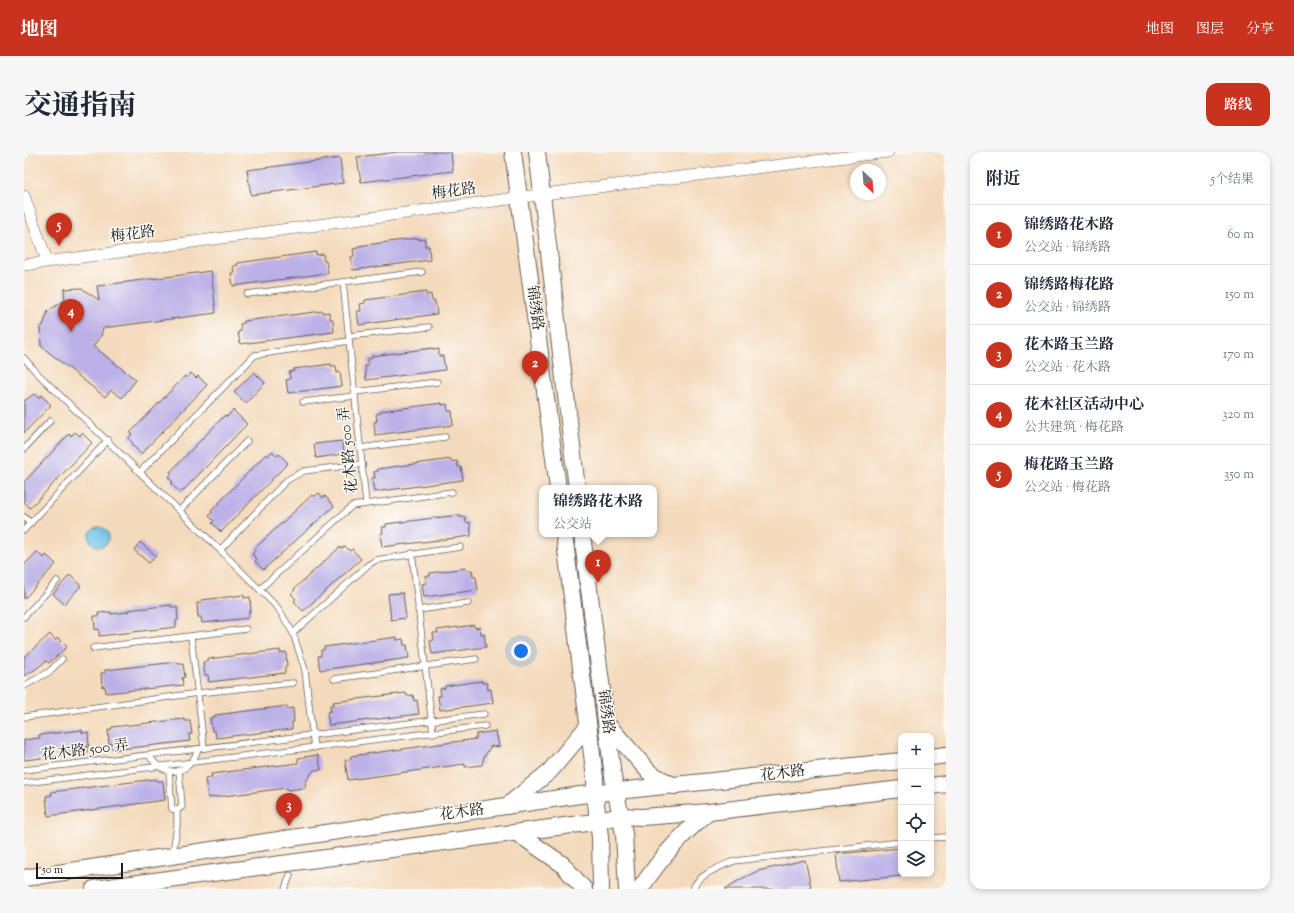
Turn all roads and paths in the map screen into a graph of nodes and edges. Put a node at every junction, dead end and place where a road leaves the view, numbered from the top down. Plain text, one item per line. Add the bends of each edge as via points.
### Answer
1 (512, 152) edge
2 (537, 152) edge
3 (888, 152) edge
4 (542, 195) junction
5 (24, 196) edge
6 (518, 198) junction
7 (47, 261) junction
8 (24, 265) edge
9 (422, 272) dead end
10 (343, 282) junction
11 (248, 294) dead end
12 (429, 327) dead end
13 (349, 338) junction
14 (24, 358) edge
15 (437, 382) dead end
16 (355, 394) junction
17 (303, 402) dead end
18 (50, 421) dead end
19 (445, 437) dead end
20 (108, 440) junction
21 (246, 441) dead end
22 (360, 448) junction
23 (24, 449) edge
24 (362, 464) junction
25 (140, 472) junction
26 (558, 485) edge
27 (577, 485) edge
28 (452, 492) dead end
29 (366, 503) junction
30 (180, 510) junction
31 (24, 517) edge
32 (31, 523) junction
33 (24, 530) edge
34 (564, 537) edge
35 (582, 537) edge
36 (460, 547) dead end
37 (220, 550) junction
38 (412, 553) junction
39 (58, 581) dead end
40 (260, 589) junction
41 (468, 603) dead end
42 (418, 610) junction
43 (24, 617) edge
44 (246, 629) dead end
45 (293, 633) junction
46 (191, 636) junction
47 (93, 648) dead end
48 (62, 659) dead end
49 (476, 660) dead end
50 (425, 668) junction
51 (334, 679) dead end
52 (292, 684) dead end
53 (24, 686) edge
54 (198, 693) junction
55 (484, 714) dead end
56 (24, 717) edge
57 (432, 720) junction
58 (607, 724) junction
59 (485, 726) dead end
60 (588, 726) junction
61 (433, 733) junction
62 (312, 735) junction
63 (201, 748) junction
64 (314, 748) junction
65 (149, 755) junction
66 (946, 755) edge
67 (934, 757) edge
68 (898, 761) edge
69 (191, 763) junction
70 (158, 767) junction
71 (24, 770) edge
72 (179, 770) junction
73 (169, 772) junction
74 (24, 783) edge
75 (946, 784) edge
76 (674, 786) junction
77 (934, 786) edge
78 (898, 789) edge
79 (617, 792) junction
80 (595, 795) junction
81 (507, 806) junction
82 (177, 810) junction
83 (709, 812) junction
84 (620, 816) junction
85 (598, 821) junction
86 (517, 833) junction
87 (946, 836) edge
88 (934, 838) edge
89 (898, 842) edge
90 (173, 856) junction
91 (290, 875) dead end
92 (24, 878) edge
93 (94, 889) edge
94 (285, 889) edge
95 (584, 889) edge
96 (601, 889) edge
97 (627, 889) edge
98 (640, 889) edge
99 (693, 889) edge

1 - 6 main road, 锦绣路
2 - 4 main road, 锦绣路
3 - 4 street, 梅花路
4 - 6 street, 梅花路
4 - 27 main road, 锦绣路
5 - 7 street
6 - 7 street, 梅花路
6 - 26 main road, 锦绣路
7 - 8 street, 梅花路
9 - 10 lane
10 - 11 lane
10 - 13 lane, 花木路 500 弄
12 - 13 lane
13 - 16 lane, 花木路 500 弄
13 - 25 lane via 255,355
14 - 20 lane
15 - 16 lane
16 - 17 lane
16 - 22 lane, 花木路 500 弄
18 - 23 lane
19 - 22 lane
20 - 25 lane
20 - 32 lane
21 - 30 lane
22 - 24 lane, 花木路 500 弄
24 - 29 lane, 花木路 500 弄
24 - 37 lane via 295,474
25 - 30 lane
28 - 29 lane
29 - 40 lane, 花木路 500 弄 via 352,506 345,511
30 - 37 lane
31 - 32 lane
32 - 33 lane
34 - 60 main road, 锦绣路
35 - 58 main road, 锦绣路
36 - 38 lane
37 - 40 lane
38 - 42 lane
38 - 45 lane via 384,557 368,565
39 - 43 lane
40 - 45 lane via 278,608
41 - 42 lane
42 - 50 lane
44 - 46 lane
45 - 62 lane via 308,686
46 - 47 lane
46 - 54 lane
48 - 53 lane via 49,672
49 - 50 lane
50 - 51 lane
50 - 57 lane
52 - 54 lane
54 - 56 lane
54 - 63 lane
55 - 57 lane, 花木路 500 弄
57 - 61 lane
57 - 62 lane, 花木路 500 弄
58 - 76 main road via 650,773
58 - 79 main road, 锦绣路
59 - 61 lane
60 - 80 main road, 锦绣路
60 - 81 main road via 550,771
61 - 64 lane
62 - 63 lane, 花木路 500 弄
62 - 64 lane
63 - 65 lane, 花木路 500 弄
63 - 69 lane
64 - 69 lane
65 - 70 lane, 花木路 500 弄
65 - 71 lane, 花木路 500 弄
66 - 67 main road
68 - 76 main road, 花木路
69 - 70 lane
69 - 72 lane
70 - 73 lane, 花木路 500 弄
70 - 74 lane
72 - 73 lane
72 - 82 lane via 182,807
73 - 82 lane via 172,809
75 - 77 main road
76 - 79 main road, 花木路
78 - 83 main road, 花木路
79 - 80 main road, 花木路
79 - 84 main road, 锦绣路
80 - 81 main road, 花木路
80 - 85 main road, 锦绣路
81 - 90 main road, 花木路
82 - 90 lane
83 - 84 main road, 花木路 via 642,818
83 - 98 main road via 689,827 665,854
84 - 85 main road, 花木路
84 - 97 main road, 锦绣路 via 624,834
85 - 86 main road, 花木路
85 - 96 main road, 锦绣路
86 - 93 main road, 花木路
86 - 95 main road via 562,864
87 - 88 lane
89 - 99 lane via 734,861 713,870 694,885
90 - 92 main road, 花木路
91 - 94 lane

